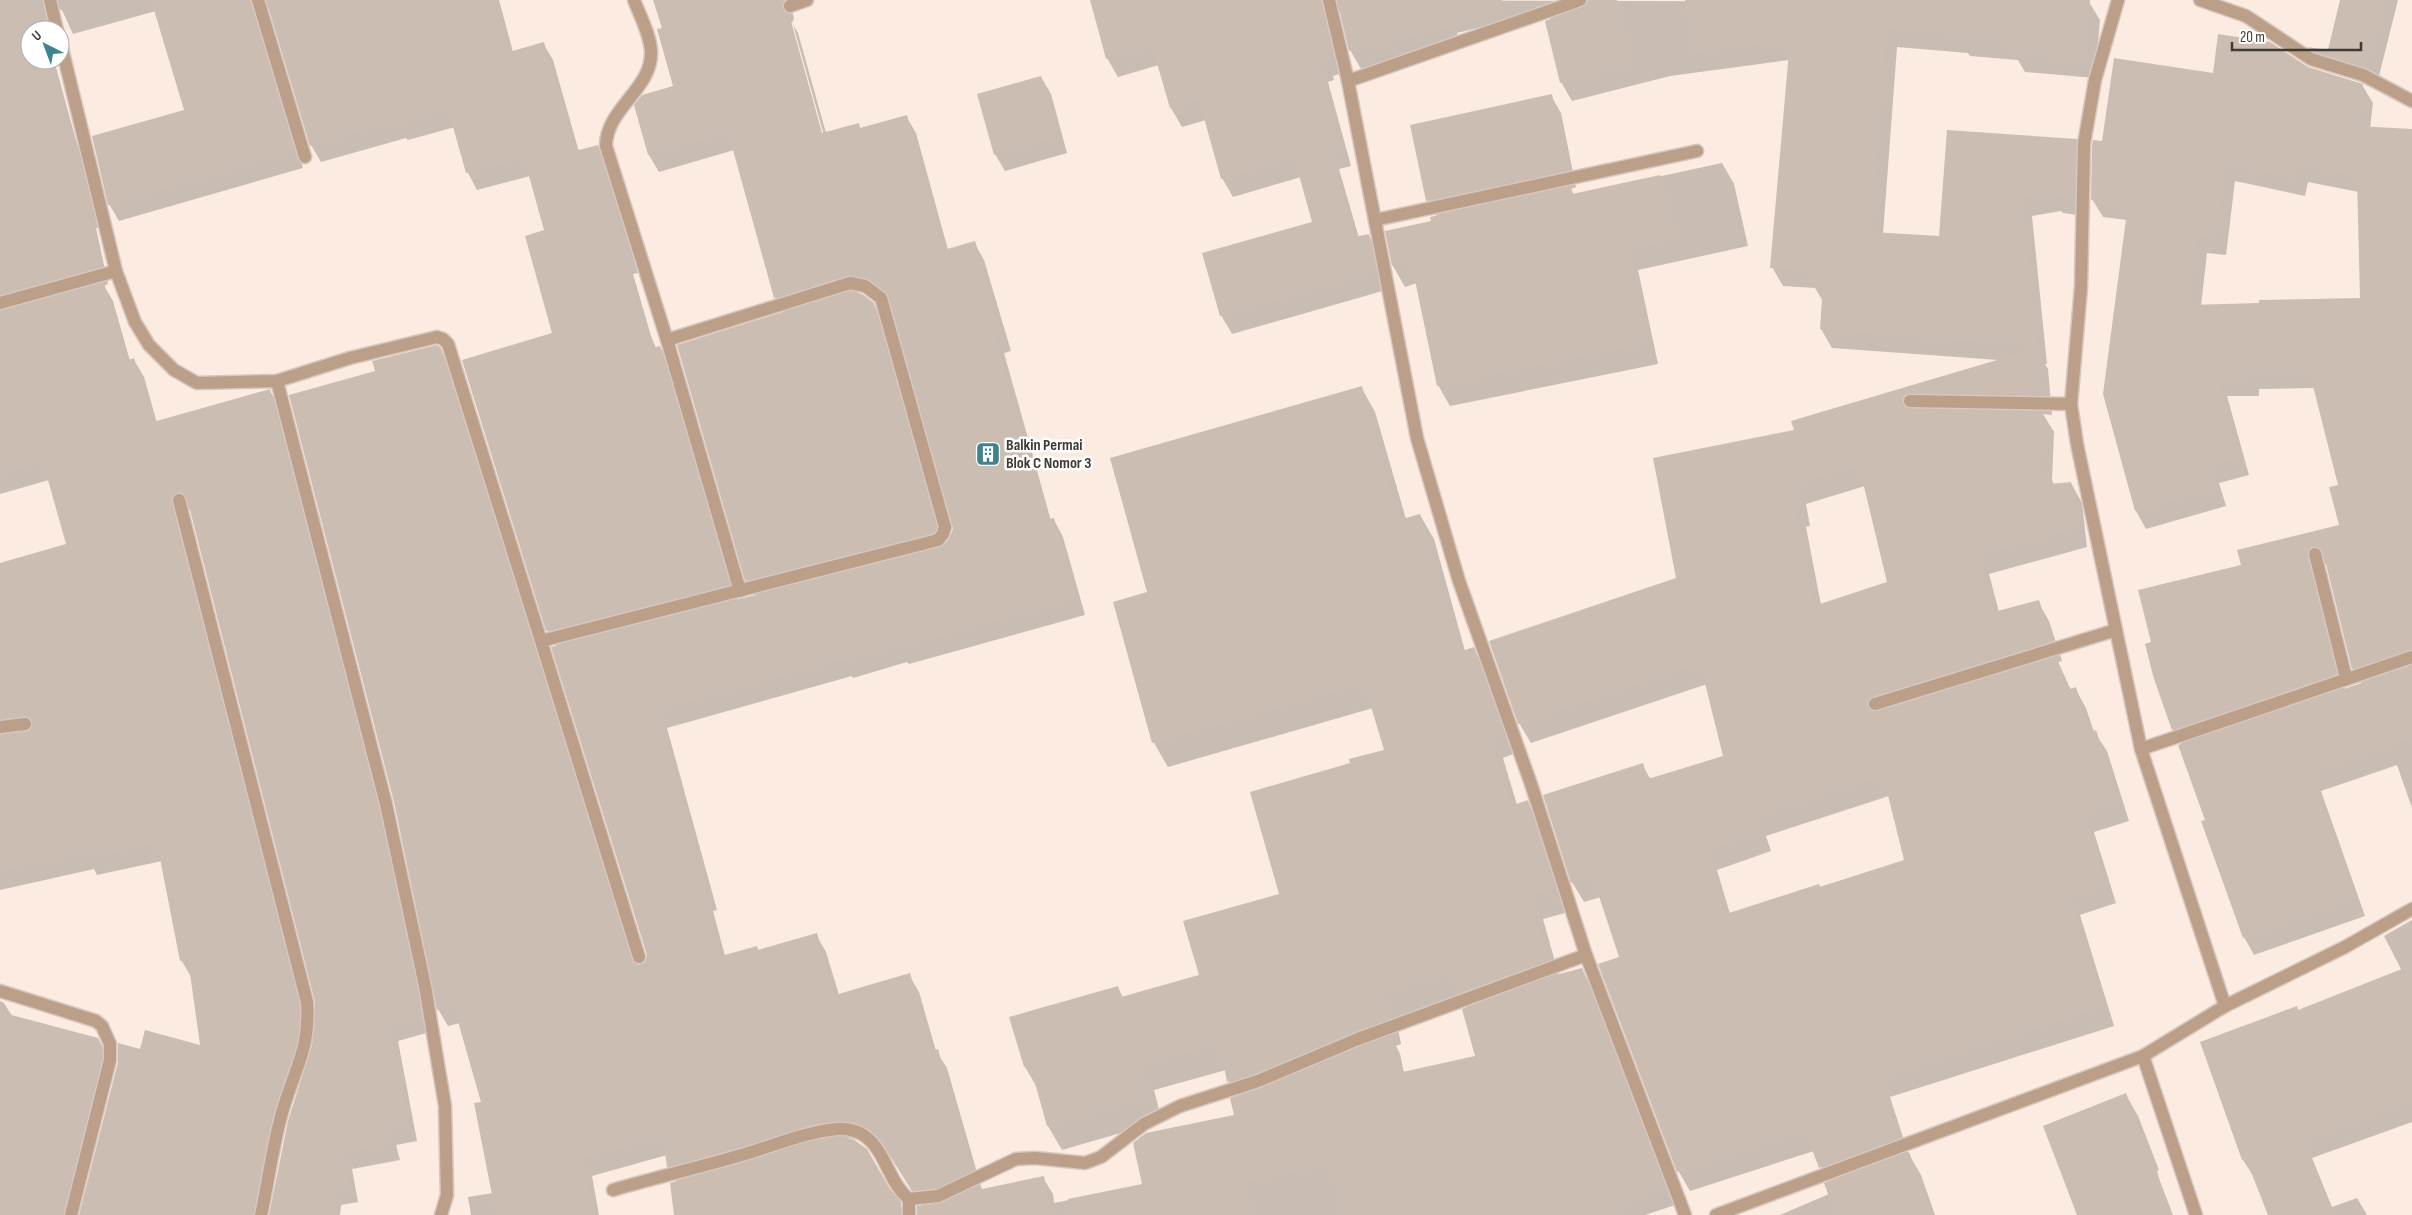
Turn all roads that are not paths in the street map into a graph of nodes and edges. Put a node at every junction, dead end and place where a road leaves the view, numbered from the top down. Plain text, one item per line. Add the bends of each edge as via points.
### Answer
1 (50, 0) edge
2 (258, 0) edge
3 (634, 0) edge
4 (806, 0) edge
5 (1329, 0) edge
6 (1580, 0) edge
7 (2118, 0) edge
8 (2200, 0) edge
9 (790, 6) dead end
10 (55, 20) edge
11 (67, 70) edge
12 (1348, 81) junction
13 (2412, 101) edge
14 (1697, 151) dead end
15 (305, 157) dead end
16 (1375, 220) junction
17 (116, 271) junction
18 (0, 303) edge
19 (666, 340) junction
20 (277, 381) junction
21 (1910, 401) dead end
22 (2071, 404) junction
23 (179, 500) dead end
24 (2315, 554) dead end
25 (740, 591) junction
26 (2116, 630) junction
27 (542, 641) junction
28 (2412, 657) edge
29 (2346, 678) junction
30 (1876, 704) dead end
31 (25, 724) dead end
32 (0, 727) edge
33 (2140, 749) junction
34 (2412, 909) edge
35 (1586, 955) junction
36 (639, 957) dead end
37 (0, 991) edge
38 (2225, 1006) junction
39 (2143, 1056) junction
40 (612, 1190) dead end
41 (909, 1199) junction
42 (71, 1215) edge
43 (261, 1215) edge
44 (441, 1215) edge
45 (909, 1215) edge
46 (1685, 1215) edge
47 (1716, 1215) edge
48 (2196, 1215) edge

1 - 10 street
2 - 15 street
3 - 19 street via 651,53 645,77 615,115 606,137 606,146
4 - 9 street
5 - 12 street
6 - 12 street
7 - 22 street via 2095,80 2084,144 2081,287
8 - 13 street via 2246,16 2311,59 2363,75
11 - 17 street
12 - 16 street
14 - 16 street
16 - 35 street via 1417,438 1459,581
17 - 18 street
17 - 20 street via 135,322 149,345 174,370 197,383
19 - 25 street
19 - 25 street via 850,283 865,286 881,298 945,527 943,534 938,540
20 - 27 street via 350,358 436,337 444,339
20 - 44 street via 386,804 425,986 445,1106 447,1195
21 - 22 street
22 - 26 street
23 - 43 street via 307,1002 309,1026 305,1047 284,1107
24 - 29 street
25 - 27 street
26 - 30 street
26 - 33 street
27 - 36 street
28 - 29 street
29 - 33 street
31 - 32 street
33 - 38 street
34 - 38 street
35 - 41 street via 1358,1038 1258,1081 1180,1106 1144,1124 1100,1157 1084,1163 1016,1159 938,1196
35 - 46 street
37 - 42 street via 96,1021 102,1026 110,1044 108,1068
38 - 39 street
39 - 47 street
39 - 48 street
40 - 41 street via 840,1128 866,1136 901,1193
41 - 45 street

